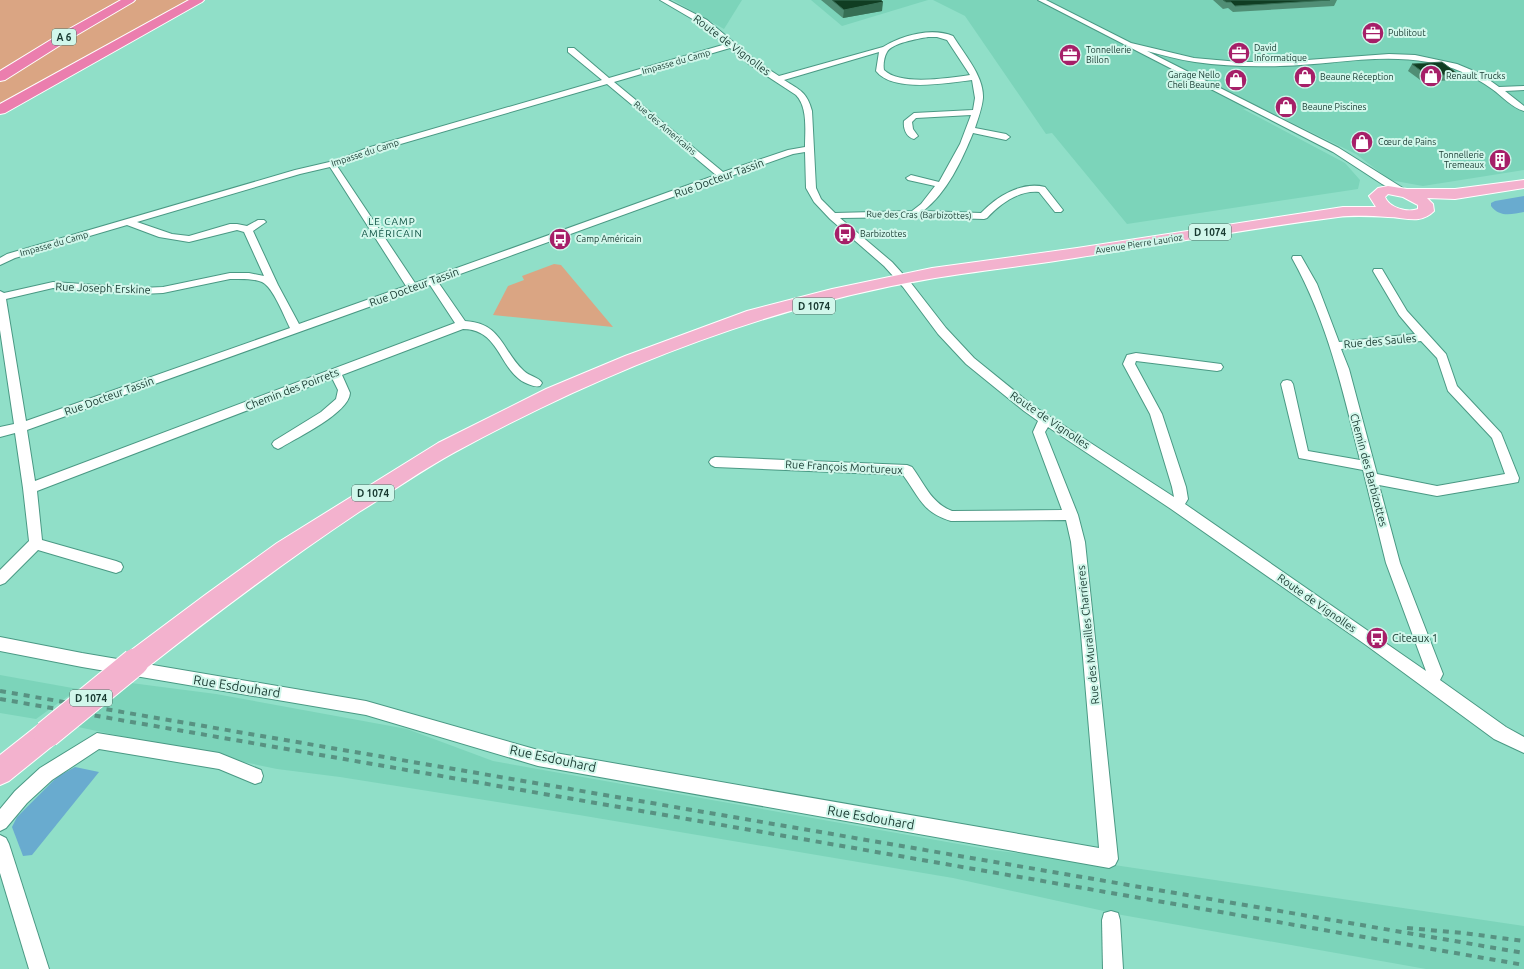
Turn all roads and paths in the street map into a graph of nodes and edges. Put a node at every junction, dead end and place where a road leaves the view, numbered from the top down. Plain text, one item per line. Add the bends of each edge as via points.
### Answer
1 (129, 0) edge
2 (198, 0) edge
3 (663, 0) edge
4 (1041, 0) edge
5 (1127, 44) junction
6 (731, 45) junction
7 (885, 48) junction
8 (571, 50) dead end
9 (1194, 60) junction
10 (1178, 70) junction
11 (0, 77) edge
12 (975, 78) junction
13 (778, 79) junction
14 (608, 81) junction
15 (1524, 88) edge
16 (1499, 89) junction
17 (1524, 109) edge
18 (0, 110) edge
19 (976, 112) junction
20 (970, 130) junction
21 (914, 136) dead end
22 (1006, 137) dead end
23 (810, 148) junction
24 (332, 164) junction
25 (1367, 170) junction
26 (722, 176) junction
27 (911, 178) dead end
28 (1524, 184) edge
29 (941, 185) junction
30 (1405, 192) junction
31 (1455, 194) junction
32 (1378, 196) junction
33 (1426, 207) junction
34 (1058, 210) dead end
35 (1343, 212) junction
36 (1394, 212) junction
37 (914, 214) junction
38 (833, 217) junction
39 (128, 222) junction
40 (261, 222) dead end
41 (248, 230) junction
42 (1297, 258) dead end
43 (0, 262) edge
44 (1378, 271) dead end
45 (432, 281) junction
46 (904, 282) junction
47 (273, 285) junction
48 (413, 288) junction
49 (0, 296) edge
50 (462, 325) junction
51 (296, 329) junction
52 (1424, 337) junction
53 (1334, 346) junction
54 (1217, 367) dead end
55 (336, 373) junction
56 (536, 383) dead end
57 (1287, 384) dead end
58 (1045, 420) junction
59 (20, 428) junction
60 (0, 432) edge
61 (278, 444) dead end
62 (716, 462) dead end
63 (1369, 472) junction
64 (30, 488) junction
65 (1176, 506) junction
66 (1071, 516) junction
67 (36, 543) junction
68 (116, 568) dead end
69 (0, 579) edge
70 (0, 644) edge
71 (1430, 682) junction
72 (1524, 745) edge
73 (0, 772) edge
74 (255, 776) dead end
75 (0, 822) edge
76 (0, 844) edge
77 (1109, 859) joint
78 (1111, 920) dead end
79 (40, 969) edge
80 (1112, 969) edge

1 - 11 highway, A 6
2 - 18 highway
3 - 6 street, Route de Vignolles via 704,22
4 - 5 street
5 - 9 street
5 - 10 street
6 - 13 street, Route de Vignolles
6 - 14 street, Impasse du Camp
7 - 12 street via 925,35 946,36 950,38
7 - 12 street via 879,68 881,74 887,78 910,82
7 - 13 street
8 - 14 street, Rue des Americains
9 - 10 street
9 - 16 street via 1256,65 1406,56 1454,66 1477,75
10 - 25 street via 1336,150
12 - 19 street via 979,98
13 - 23 street, Route de Vignolles via 803,96 808,105
14 - 24 street, Impasse du Camp via 370,150
14 - 26 street, Rue des Americains
15 - 16 street
16 - 17 street
19 - 20 street
19 - 21 street via 914,116 908,121 909,130
20 - 22 street
20 - 29 street
23 - 26 street, Rue Docteur Tassin
23 - 38 street, Route de Vignolles via 814,195
24 - 39 street, Impasse du Camp
24 - 48 street
25 - 30 street
25 - 32 street via 1375,183
26 - 45 street, Rue Docteur Tassin
27 - 29 street
28 - 31 main road
29 - 37 street via 926,205
30 - 31 main road, Avenue Pierre Laurioz
30 - 32 main road, Avenue Pierre Laurioz via 1388,190
30 - 33 main road via 1421,200
31 - 33 main road
32 - 35 main road, Avenue Pierre Laurioz / D 1074 via 1366,205
32 - 36 main road via 1386,208
33 - 36 main road, Avenue Pierre Laurioz via 1424,213 1419,215
34 - 37 street, Rue des Cras (Barbizottes) via 1042,189 1029,188 1001,200 984,216
35 - 36 main road, Avenue Pierre Laurioz / D 1074
35 - 46 main road, Avenue Pierre Laurioz / D 1074 via 1077,253 1017,268
37 - 38 street, Rue des Cras (Barbizottes) via 840,214
38 - 46 street, Route de Vignolles via 883,259
39 - 41 street via 188,239 235,227 244,227
39 - 43 street, Impasse du Camp via 11,256
40 - 41 street
41 - 47 street
42 - 53 street, Chemin des Barbizottes via 1312,284
44 - 52 street via 1403,313
45 - 48 street, Rue Docteur Tassin
45 - 50 street
46 - 58 street, Route de Vignolles via 942,331 970,361
46 - 73 main road, D 1074, bridge via 721,328 632,360 552,394 445,448 351,506 213,602
47 - 49 street, Rue Joseph Erskine via 258,277 230,276 163,290 134,291 53,285
47 - 51 street
48 - 51 street, Rue Docteur Tassin
49 - 59 street
50 - 55 street, Chemin des Poirrets
50 - 56 street via 478,327 491,334 525,379
51 - 59 street, Rue Docteur Tassin
52 - 53 street, Rue des Saules
52 - 63 street, Rue des Saules via 1442,357 1452,388 1497,436 1513,478 1437,491
53 - 63 street, Chemin des Barbizottes via 1343,369
54 - 65 street via 1136,357 1129,360 1156,414 1168,450 1181,499
55 - 61 street via 344,389 338,406
55 - 64 street, Chemin des Poirrets
57 - 63 street via 1303,456
58 - 65 street, Route de Vignolles
58 - 66 street, Rue des Murailles Charrieres via 1039,432
59 - 60 street, Rue Docteur Tassin
59 - 64 street
62 - 66 street, Rue François Mortureux via 907,470 932,507 951,516
63 - 71 street, Chemin des Barbizottes via 1393,562 1435,674
64 - 67 street
65 - 71 street, Route de Vignolles
66 - 77 street, Rue des Murailles Charrieres via 1078,542
67 - 68 street
67 - 69 street
70 - 77 street, Rue Esdouhard via 366,708 538,758
71 - 72 street, Route de Vignolles via 1500,733
74 - 75 street via 219,761 97,741 46,774
76 - 79 street
78 - 80 street

